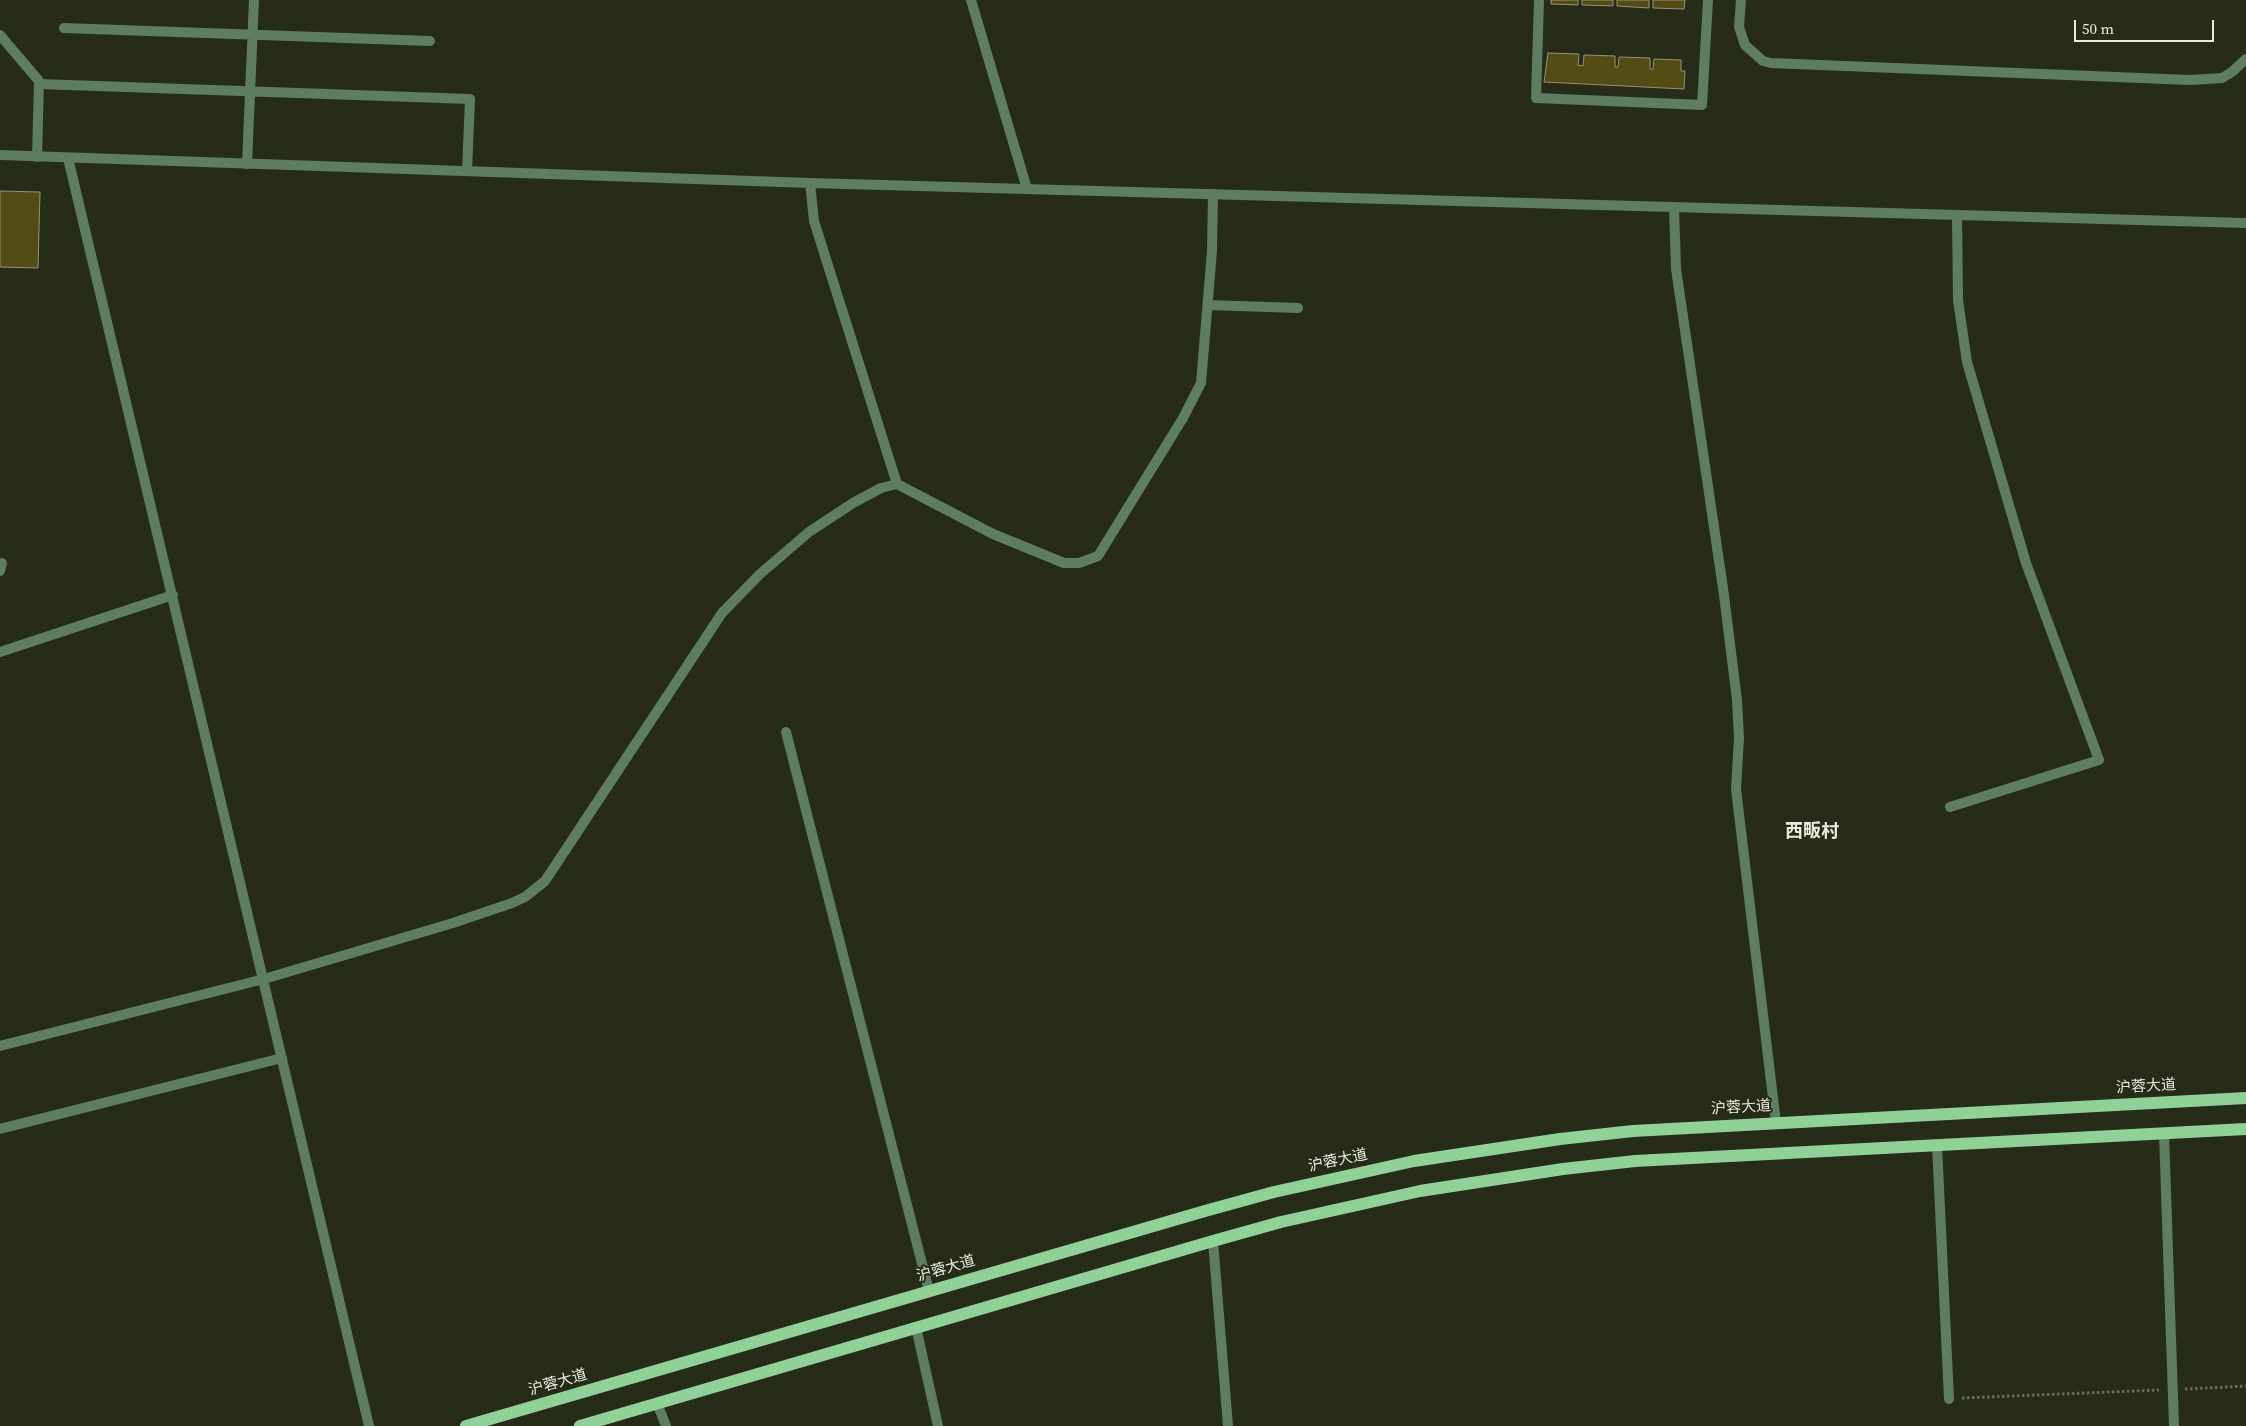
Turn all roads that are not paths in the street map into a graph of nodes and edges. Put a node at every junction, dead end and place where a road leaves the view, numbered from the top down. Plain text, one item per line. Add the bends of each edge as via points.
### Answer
1 (254, 0) edge
2 (971, 0) edge
3 (1539, 0) edge
4 (1708, 0) edge
5 (1741, 0) edge
6 (64, 28) dead end
7 (0, 35) edge
8 (252, 35) junction
9 (430, 41) dead end
10 (2246, 59) edge
11 (39, 84) junction
12 (250, 92) junction
13 (0, 156) edge
14 (37, 157) junction
15 (68, 158) junction
16 (247, 164) junction
17 (467, 171) junction
18 (810, 183) junction
19 (1027, 189) junction
20 (1213, 194) junction
21 (1674, 207) junction
22 (1956, 215) junction
23 (2246, 223) edge
24 (1208, 304) junction
25 (1298, 308) dead end
26 (896, 484) junction
27 (173, 596) junction
28 (0, 652) edge
29 (786, 732) dead end
30 (1950, 807) dead end
31 (264, 979) junction
32 (0, 1046) edge
33 (282, 1058) junction
34 (2246, 1098) edge
35 (1776, 1122) junction
36 (2246, 1129) edge
37 (0, 1130) edge
38 (2164, 1133) junction
39 (1937, 1144) junction
40 (1213, 1241) junction
41 (929, 1291) junction
42 (916, 1328) junction
43 (1949, 1399) road end
44 (657, 1403) junction
45 (369, 1426) edge
46 (466, 1426) edge
47 (580, 1426) edge
48 (666, 1426) edge
49 (938, 1426) edge
50 (1228, 1426) edge
51 (2174, 1426) edge

1 - 8 street
2 - 19 street
3 - 4 street via 1536,98 1702,105
5 - 10 street via 1741,36 1750,51 1771,63 2190,80 2222,78
6 - 8 street
7 - 11 street
8 - 9 street
8 - 12 street
11 - 12 street
11 - 14 street
12 - 16 street
12 - 17 street via 470,99
13 - 14 street
14 - 15 street
15 - 16 street
15 - 27 street
16 - 17 street
17 - 18 street
18 - 19 street
18 - 26 street via 814,221
19 - 20 street
20 - 21 street
20 - 24 street
21 - 22 street
21 - 35 street via 1676,269 1737,700 1736,789
22 - 23 street
22 - 30 street via 1958,300 1967,362 2026,563 2099,760
24 - 25 street
24 - 26 street via 1201,383 1098,556 1079,563 1064,563 993,534
26 - 31 street via 852,503 808,532 722,613 552,873 537,888 512,903 453,923
27 - 28 street
27 - 31 street
29 - 41 street
31 - 32 street
31 - 33 street
33 - 37 street
33 - 45 street
34 - 35 main road, 沪蓉大道
35 - 41 main road, 沪蓉大道 via 1624,1132 1414,1161 1274,1192
36 - 38 main road
38 - 39 main road
38 - 51 street
39 - 40 main road via 1563,1169 1420,1191
39 - 43 street
40 - 42 main road
40 - 50 street
41 - 46 main road, 沪蓉大道
42 - 44 main road
42 - 49 street
44 - 47 main road
44 - 48 street

